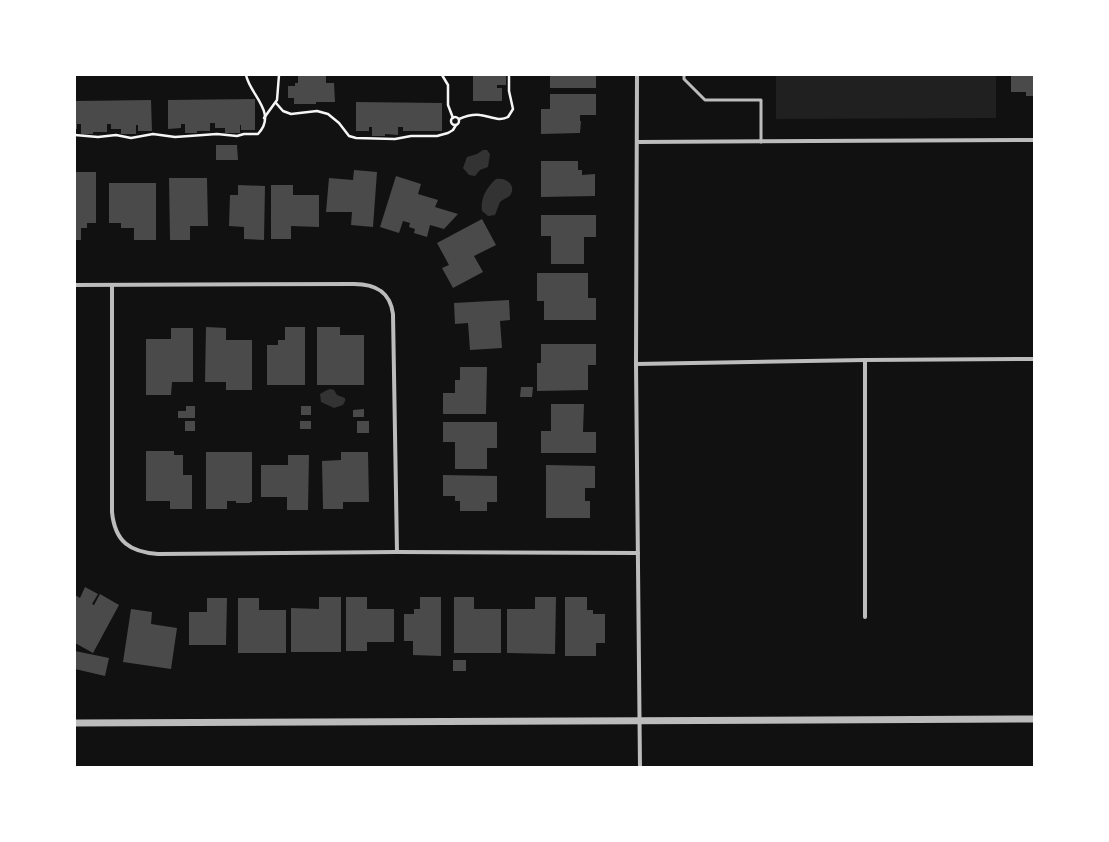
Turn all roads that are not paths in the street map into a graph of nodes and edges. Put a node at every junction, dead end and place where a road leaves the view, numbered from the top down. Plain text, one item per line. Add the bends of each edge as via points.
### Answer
1 (637, 75) edge
2 (684, 75) edge
3 (1034, 140) edge
4 (637, 142) junction
5 (761, 142) junction
6 (75, 285) edge
7 (112, 285) junction
8 (1034, 359) edge
9 (865, 360) junction
10 (636, 364) junction
11 (397, 552) junction
12 (638, 553) junction
13 (865, 617) dead end
14 (1034, 719) edge
15 (639, 721) junction
16 (75, 723) edge
17 (640, 767) edge

1 - 4 street
2 - 5 lane via 684,79 705,100 761,100
3 - 5 street
4 - 5 street
4 - 10 street
6 - 7 street
7 - 11 street via 359,284 373,286 385,294 393,314
7 - 11 street via 112,512 116,533 122,540 139,551 158,554
8 - 9 street
9 - 10 street
9 - 13 street
10 - 12 street
11 - 12 street
12 - 15 street
14 - 15 street
15 - 16 street
15 - 17 street

